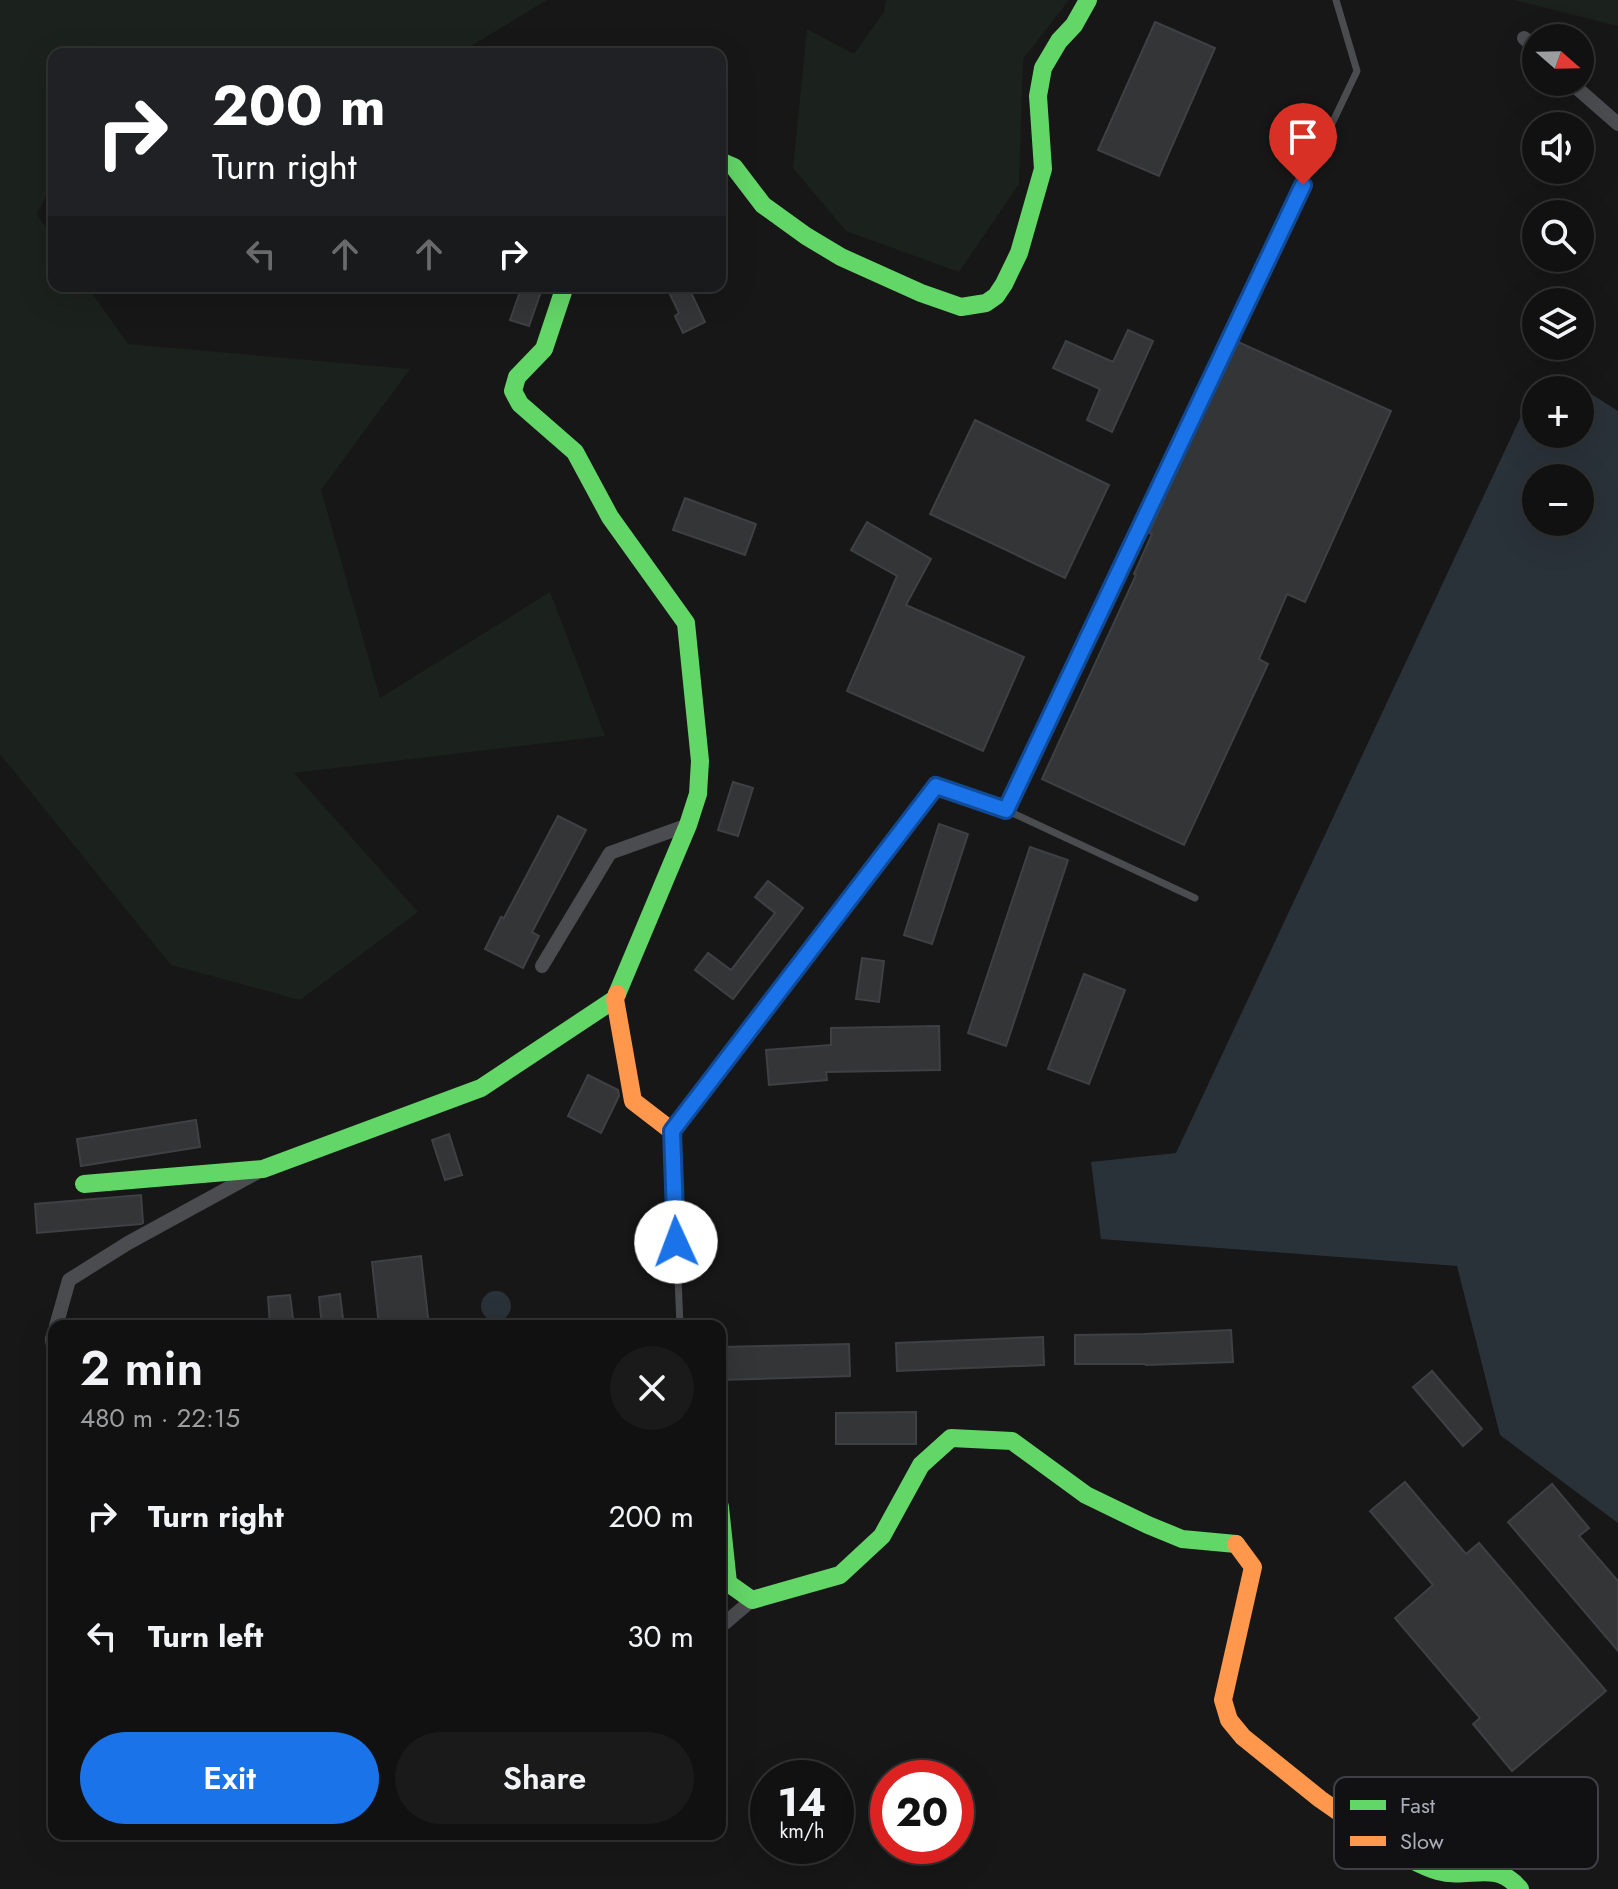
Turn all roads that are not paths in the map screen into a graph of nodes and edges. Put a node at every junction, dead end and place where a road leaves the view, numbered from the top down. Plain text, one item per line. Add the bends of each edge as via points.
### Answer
1 (1088, 0) edge
2 (1336, 0) edge
3 (1586, 96) edge
4 (1618, 124) edge
5 (726, 164) edge
6 (563, 292) edge
7 (1006, 810) junction
8 (688, 825) junction
9 (1195, 898) dead end
10 (542, 966) dead end
11 (615, 999) junction
12 (672, 1131) junction
13 (263, 1169) junction
14 (84, 1184) dead end
15 (58, 1320) edge
16 (680, 1320) edge
17 (726, 1564) edge
18 (752, 1600) junction
19 (726, 1622) edge
20 (1334, 1810) edge
21 (1434, 1869) edge
22 (1520, 1889) edge

1 - 5 street via 1043,68 1038,96 1043,169 1019,253 1004,284 986,303 961,307 841,257 763,205
2 - 7 lane via 1357,71
3 - 4 street
6 - 8 street via 544,349 517,377 513,391 520,404 575,452 610,517 686,623 700,761 698,794
7 - 9 lane
7 - 12 lane via 936,786
8 - 10 street via 610,853
8 - 11 street
11 - 12 street via 633,1101
11 - 13 street via 481,1088
12 - 16 lane
13 - 14 street
13 - 15 street via 69,1280
17 - 18 street via 728,1583
18 - 19 street
18 - 20 street via 840,1575 882,1536 921,1465 951,1438 1012,1441 1086,1495 1148,1525 1182,1539 1238,1544 1253,1567 1223,1700 1229,1720
21 - 22 street via 1509,1875

